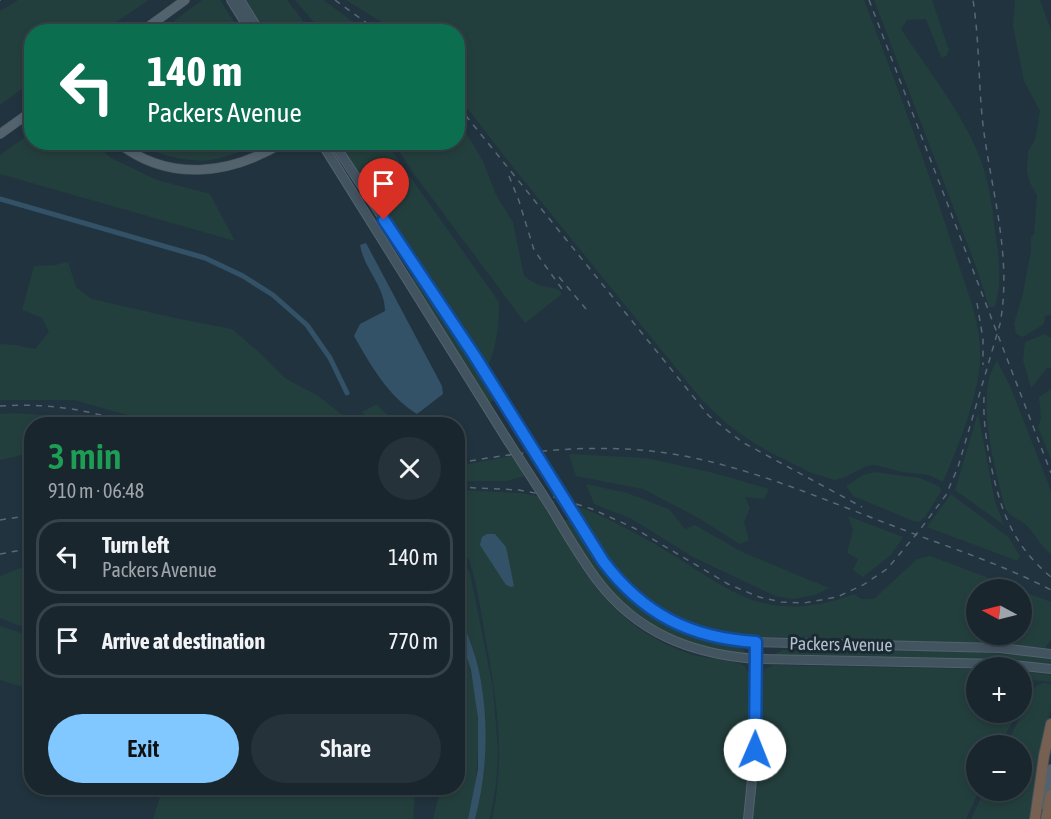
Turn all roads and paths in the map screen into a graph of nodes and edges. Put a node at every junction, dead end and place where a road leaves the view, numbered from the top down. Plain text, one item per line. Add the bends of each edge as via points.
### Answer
1 (185, 0) edge
2 (231, 0) edge
3 (240, 0) edge
4 (152, 24) edge
5 (246, 24) edge
6 (255, 24) edge
7 (24, 117) edge
8 (0, 134) edge
9 (130, 150) edge
10 (269, 150) edge
11 (326, 150) edge
12 (338, 150) edge
13 (756, 642) junction
14 (1051, 654) edge
15 (756, 659) junction
16 (1051, 669) edge
17 (1051, 723) edge
18 (1051, 748) edge
19 (1051, 769) edge
20 (1051, 795) edge
21 (748, 819) edge
22 (1040, 819) edge

1 - 4 main road
2 - 5 main road
3 - 6 main road
7 - 8 main road
9 - 10 main road via 148,161 199,170 232,166
11 - 15 main road, Packers Avenue, bridge via 597,580 642,623 688,647
12 - 13 main road, Packers Avenue, bridge via 618,580 650,608 695,632
13 - 14 main road, Packers Avenue via 1000,648
13 - 15 main road
15 - 16 main road, Packers Avenue via 1004,664
15 - 21 main road via 755,750
17 - 22 highway via 1044,756
18 - 22 main road
19 - 22 main road
20 - 22 highway

